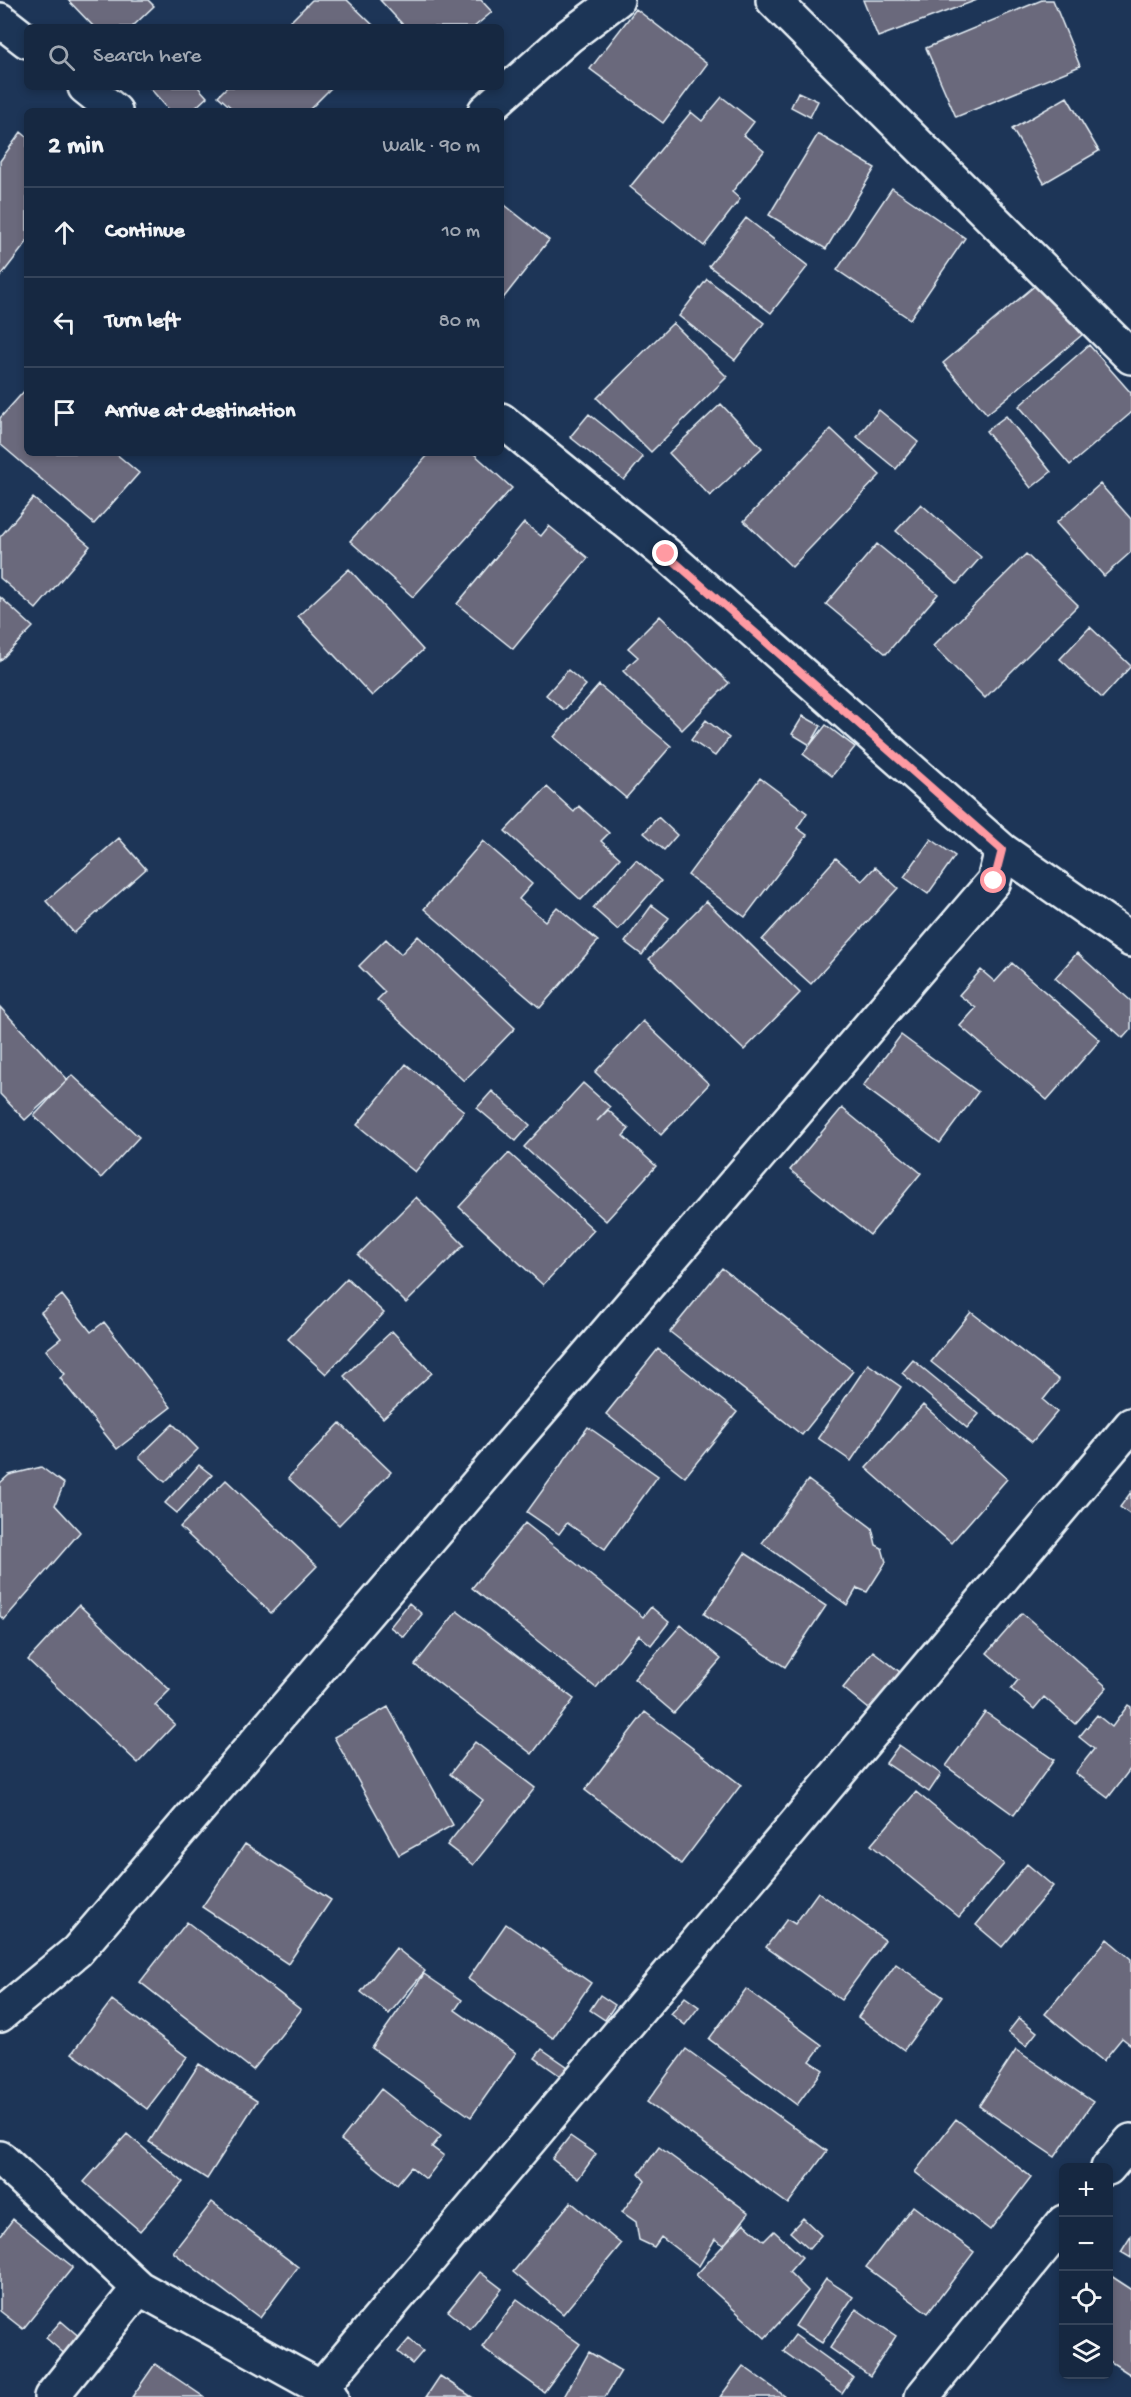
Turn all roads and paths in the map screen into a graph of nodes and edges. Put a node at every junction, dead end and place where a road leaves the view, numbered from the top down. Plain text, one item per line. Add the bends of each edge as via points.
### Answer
1 (617, 0) edge
2 (773, 0) edge
3 (0, 20) edge
4 (24, 39) edge
5 (89, 90) edge
6 (111, 108) edge
7 (488, 108) edge
8 (1131, 357) edge
9 (504, 422) edge
10 (1002, 850) junction
11 (1131, 940) edge
12 (1131, 1425) edge
13 (0, 2016) edge
14 (1131, 2142) edge
15 (0, 2158) edge
16 (1112, 2163) edge
17 (1059, 2228) edge
18 (139, 2288) junction
19 (326, 2393) edge
20 (51, 2397) edge
21 (922, 2397) edge

1 - 7 street via 569,36
2 - 8 street
3 - 4 street
5 - 6 street
9 - 10 street via 666,554
10 - 11 street
10 - 13 street via 994,881 77,1951
12 - 19 street
14 - 16 street
15 - 18 street
17 - 21 street
18 - 19 street
18 - 20 street

